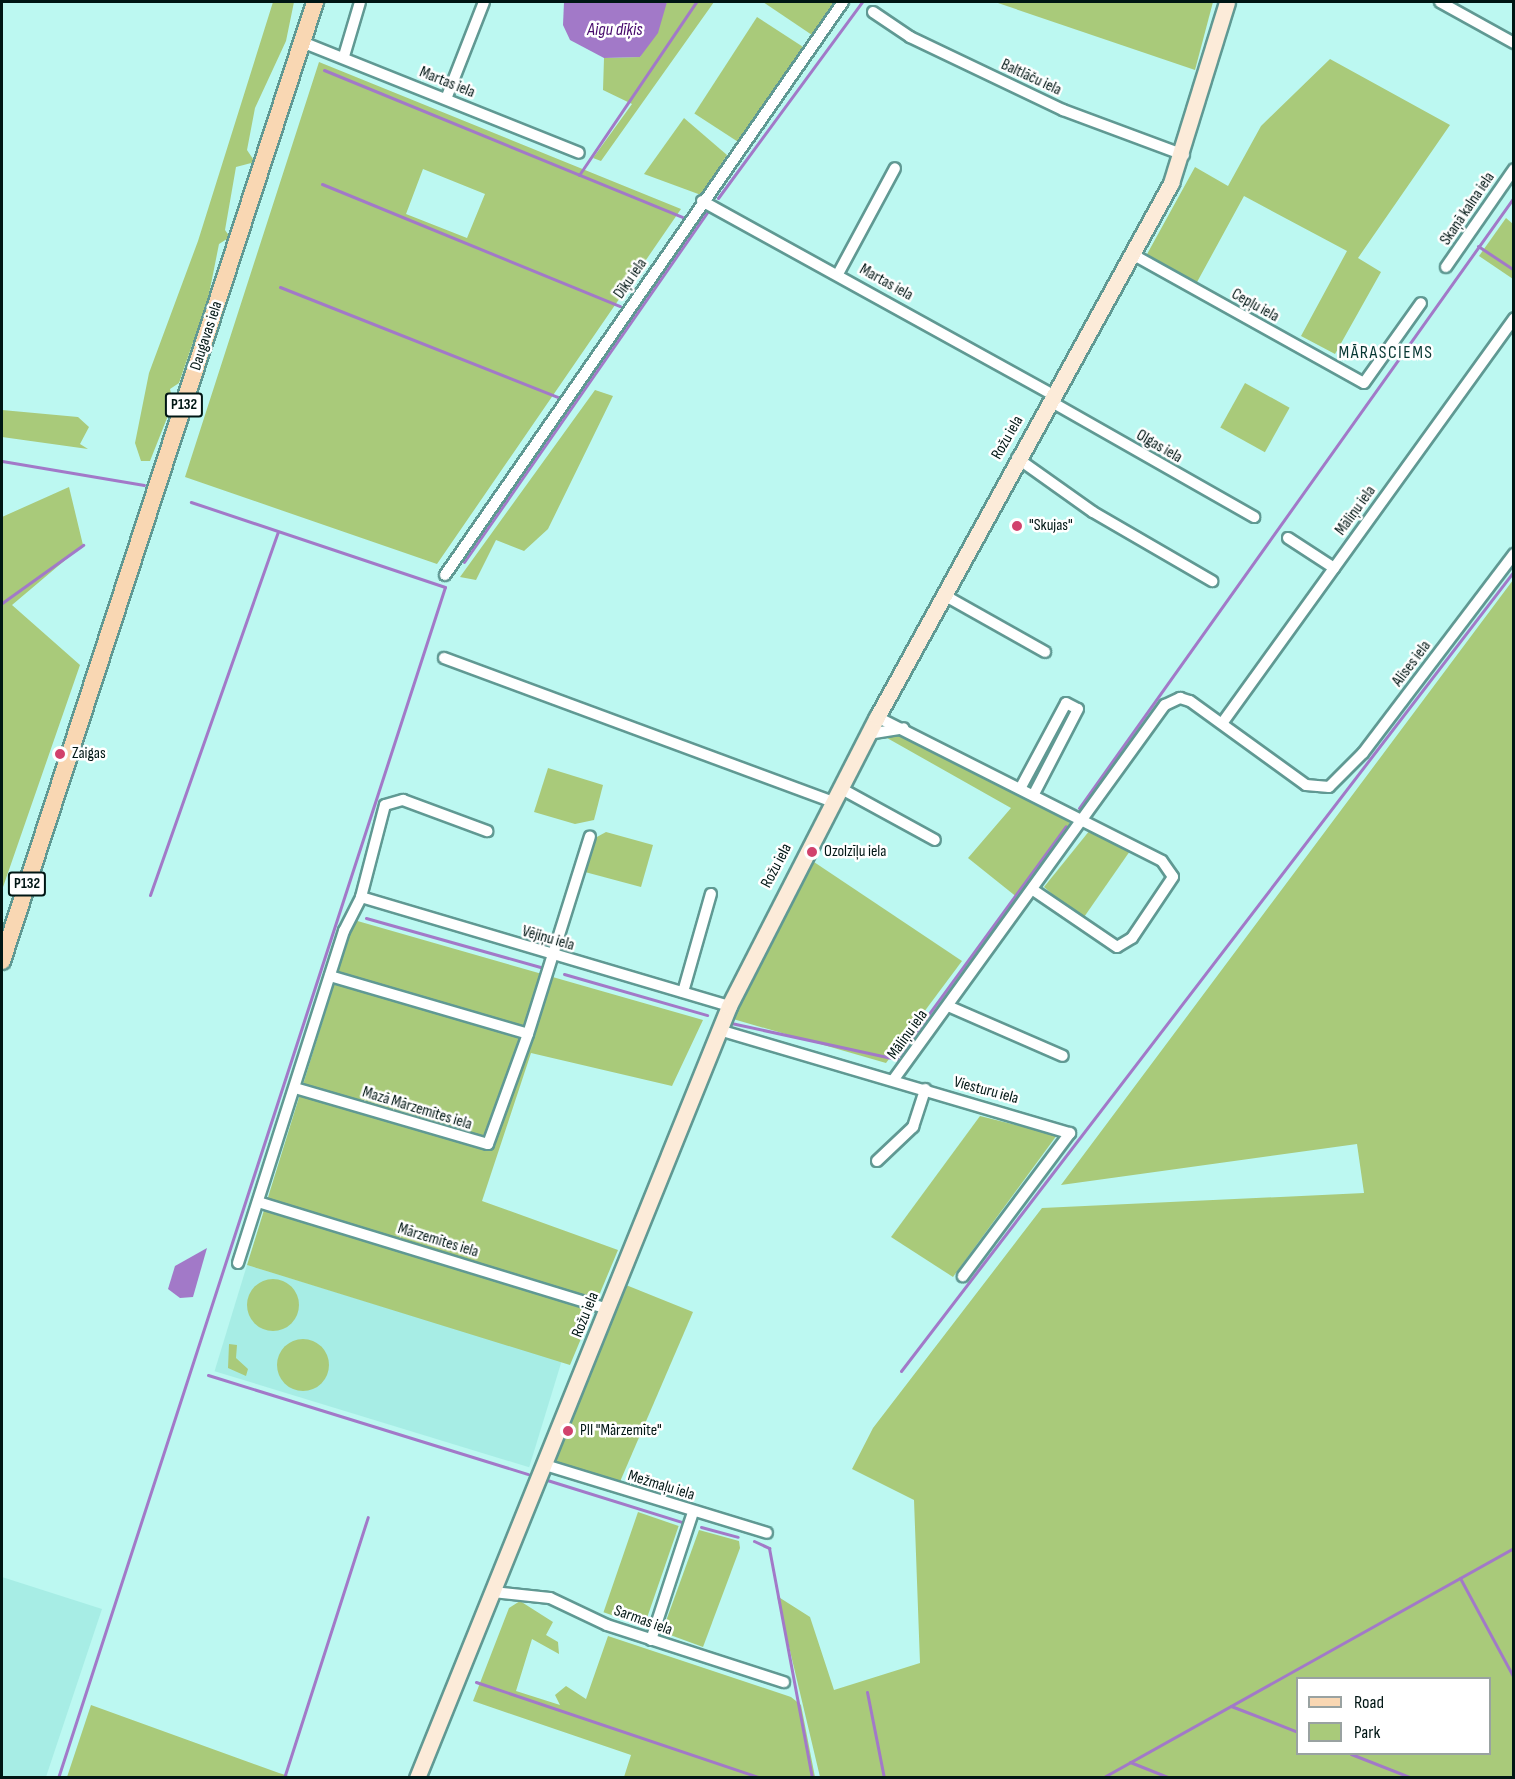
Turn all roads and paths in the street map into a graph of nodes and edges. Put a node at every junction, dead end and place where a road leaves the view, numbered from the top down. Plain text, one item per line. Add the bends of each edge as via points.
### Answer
1 (315, 2) edge
2 (360, 2) edge
3 (484, 2) edge
4 (843, 2) edge
5 (1227, 2) edge
6 (1440, 2) edge
7 (873, 12) dead end
8 (302, 42) junction
9 (1514, 43) edge
10 (344, 56) junction
11 (446, 99) junction
12 (579, 153) dead end
13 (1184, 154) junction
14 (895, 168) dead end
15 (1514, 169) edge
16 (702, 201) junction
17 (1132, 254) junction
18 (1446, 267) dead end
19 (838, 274) junction
20 (1421, 303) dead end
21 (1514, 318) edge
22 (1052, 398) junction
23 (1017, 458) junction
24 (1254, 517) dead end
25 (1288, 538) dead end
26 (1514, 554) edge
27 (1334, 568) junction
28 (445, 575) dead end
29 (1212, 581) dead end
30 (944, 595) junction
31 (1045, 652) dead end
32 (444, 658) dead end
33 (877, 717) junction
34 (1223, 722) junction
35 (904, 728) junction
36 (868, 734) junction
37 (1021, 787) junction
38 (840, 788) junction
39 (1034, 794) junction
40 (833, 802) junction
41 (1083, 821) junction
42 (487, 831) dead end
43 (590, 836) dead end
44 (934, 840) dead end
45 (1033, 890) junction
46 (711, 894) dead end
47 (360, 897) junction
48 (555, 957) junction
49 (2, 961) edge
50 (330, 976) junction
51 (683, 992) junction
52 (729, 1006) junction
53 (948, 1006) junction
54 (719, 1030) junction
55 (528, 1034) junction
56 (1062, 1056) dead end
57 (894, 1079) junction
58 (295, 1088) junction
59 (925, 1089) junction
60 (877, 1161) dead end
61 (258, 1202) junction
62 (238, 1263) dead end
63 (963, 1276) dead end
64 (608, 1309) junction
65 (545, 1465) junction
66 (693, 1512) junction
67 (767, 1533) dead end
68 (493, 1592) junction
69 (651, 1640) junction
70 (784, 1682) dead end
71 (417, 1778) edge

1 - 8 main road, Daugavas iela / P132
2 - 10 street
3 - 11 street
4 - 16 street, Dīķu iela
5 - 13 street, Rožu iela
6 - 9 street
7 - 13 street, Baltlāču iela via 910,37 1063,110
8 - 10 street, Martas iela
8 - 49 main road, Daugavas iela / P132
10 - 11 street, Martas iela
11 - 12 street, Martas iela
13 - 17 street, Rožu iela
14 - 19 street
15 - 18 street, Skaņā kalna iela
16 - 19 street, Martas iela
16 - 28 street, Dīķu iela
17 - 20 street, Cepļu iela via 1364,383
17 - 22 street, Rožu iela
19 - 22 street, Martas iela
21 - 27 street, Māliņu iela
22 - 23 street, Rožu iela
22 - 24 street, Olgas iela
23 - 29 street via 1093,512
23 - 30 street, Rožu iela
25 - 27 street
26 - 34 street, Alises iela via 1364,753 1329,787 1306,785
27 - 34 street, Māliņu iela
30 - 31 street
30 - 33 street, Rožu iela
32 - 40 street
33 - 35 street
33 - 36 street, Rožu iela
34 - 41 street, Māliņu iela via 1180,698 1165,705
35 - 36 street
35 - 37 street
36 - 38 street, Rožu iela
37 - 39 street
37 - 39 street via 1066,703 1078,709
38 - 40 street, Rožu iela
38 - 44 street
39 - 41 street
40 - 52 street, Rožu iela
41 - 45 street, Māliņu iela
41 - 45 street via 1162,861 1172,885 1132,938 1117,947
42 - 47 street via 403,800 389,800 361,879
43 - 48 street
45 - 53 street, Māliņu iela
46 - 51 street
47 - 48 street, Vējiņu iela
47 - 50 street
48 - 51 street, Vējiņu iela
48 - 55 street
50 - 55 street
50 - 58 street
51 - 52 street, Vējiņu iela
52 - 54 street, Rožu iela
53 - 56 street
53 - 57 street, Māliņu iela
54 - 57 street, Māliņu iela
54 - 64 street, Rožu iela
55 - 58 street, Mazā Mārzemītes iela via 488,1144
57 - 59 street, Viesturu iela
58 - 61 street
59 - 60 street via 914,1127
59 - 63 street, Viesturu iela via 1070,1133
61 - 62 street
61 - 64 street, Mārzemītes iela
64 - 65 street, Rožu iela
65 - 66 street, Mežmaļu iela
65 - 68 street, Rožu iela
66 - 67 street, Mežmaļu iela
66 - 69 street
68 - 69 street, Sarmas iela via 550,1598
68 - 71 street, Rožu iela
69 - 70 street, Sarmas iela

